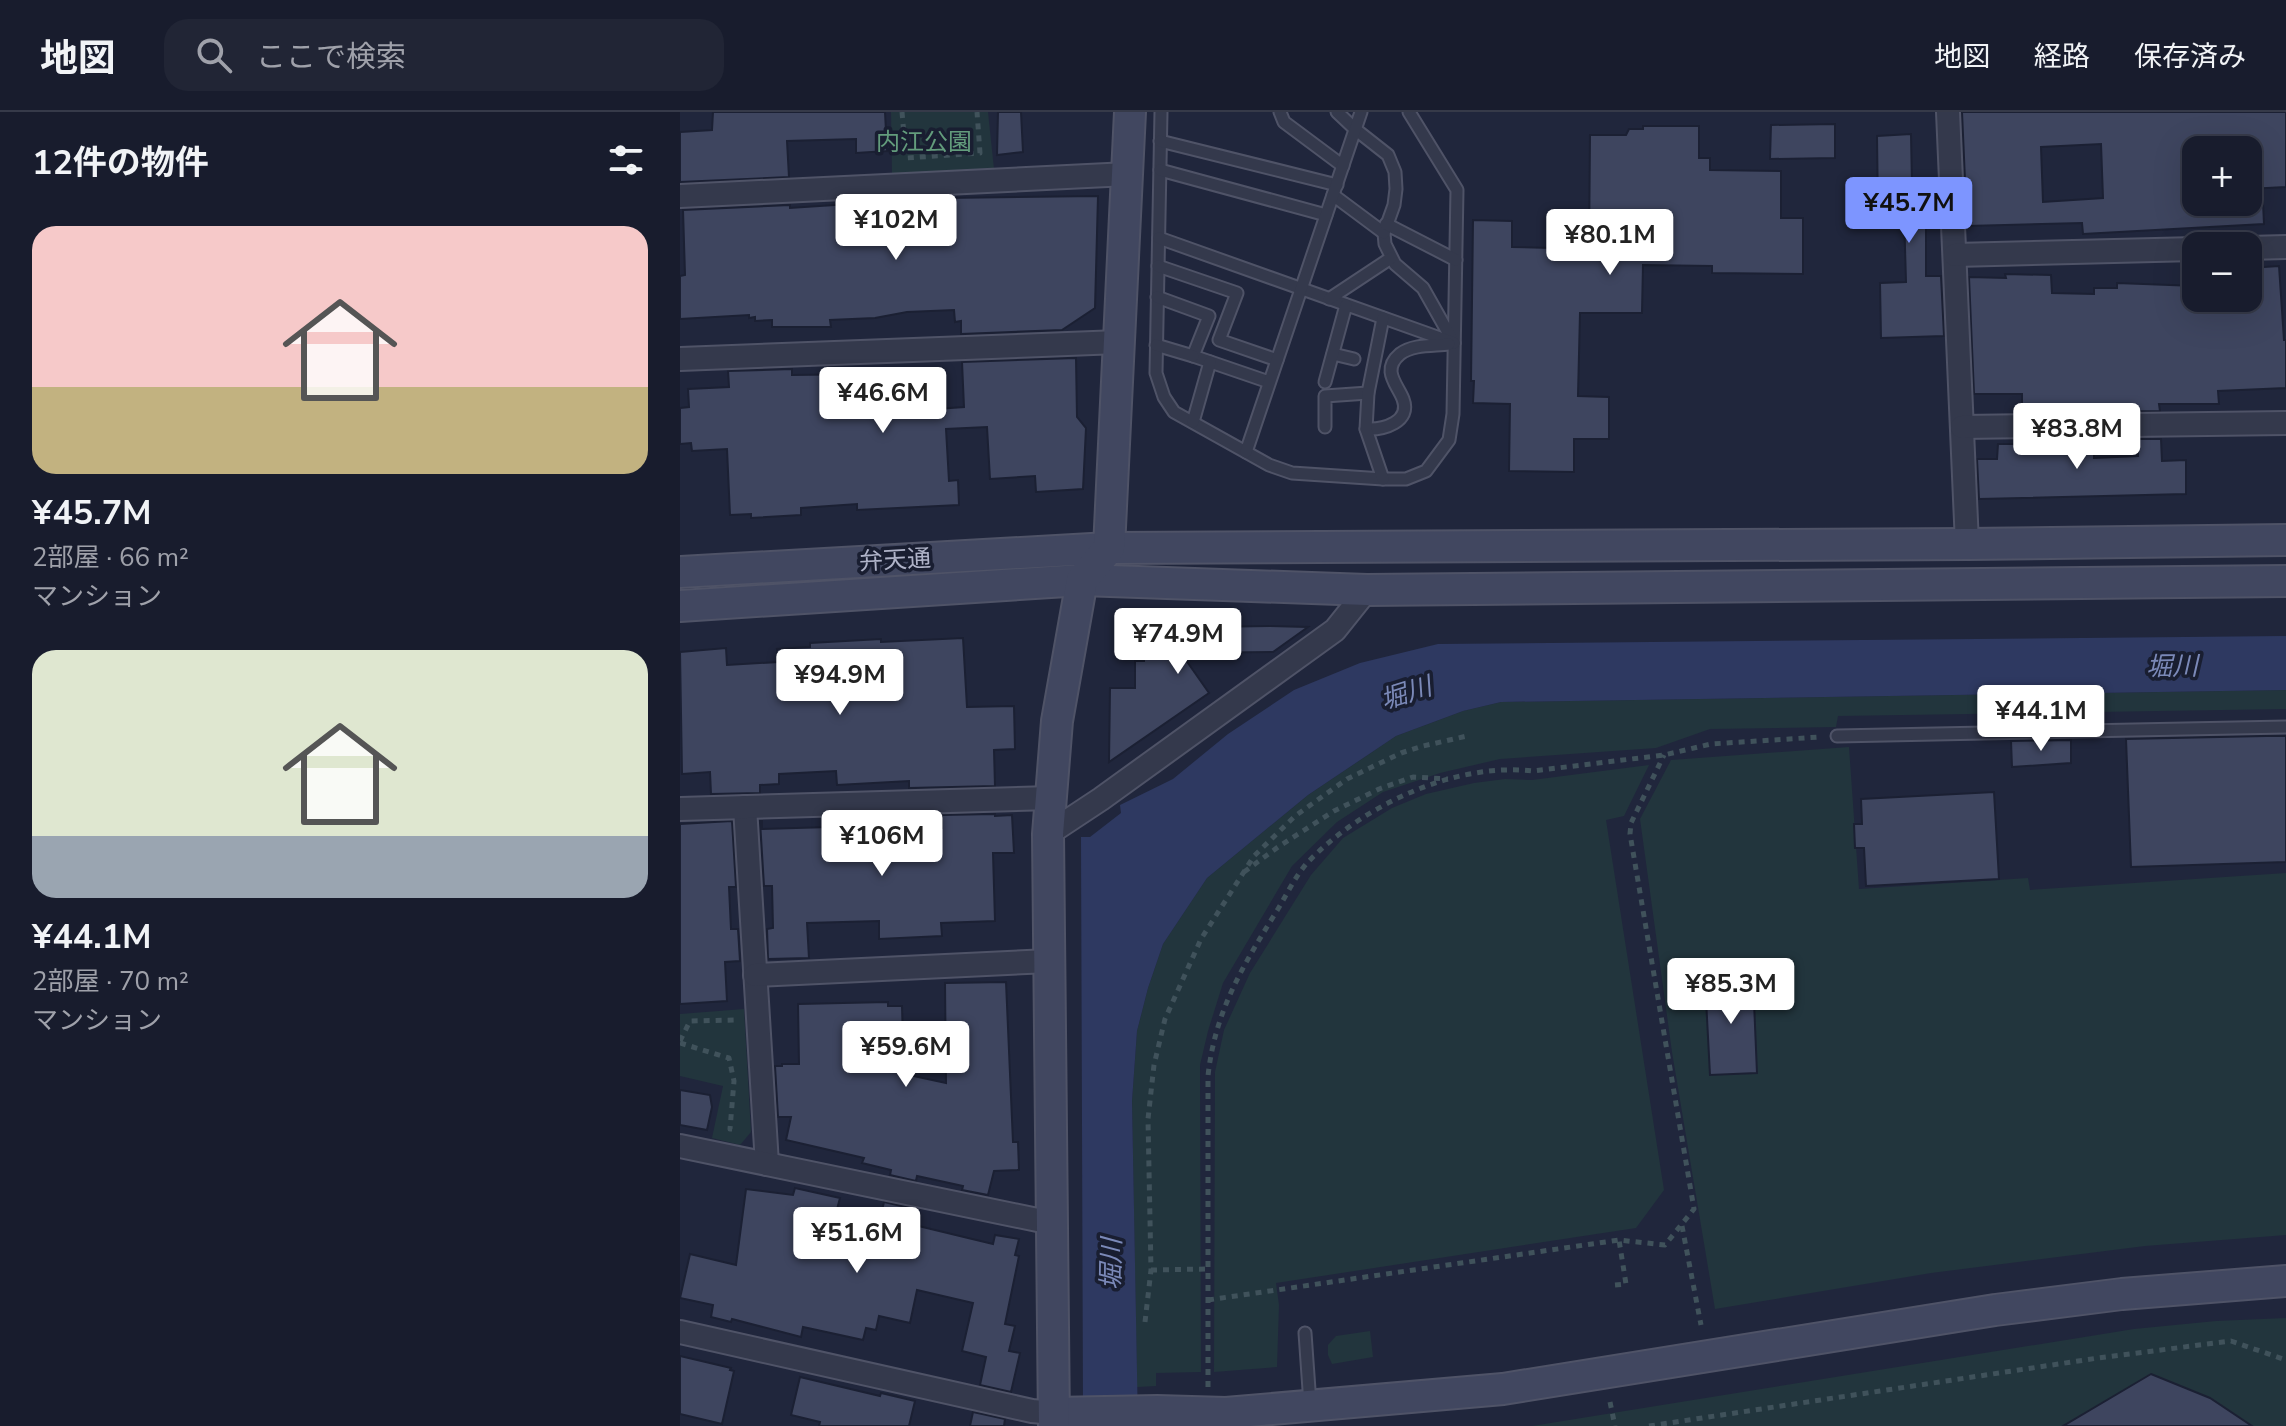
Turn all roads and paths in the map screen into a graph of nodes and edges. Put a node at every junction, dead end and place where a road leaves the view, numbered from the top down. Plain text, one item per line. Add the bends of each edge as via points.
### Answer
1 (902, 112) edge
2 (977, 112) edge
3 (1130, 112) edge
4 (1161, 112) edge
5 (1280, 112) edge
6 (1337, 112) edge
7 (1361, 112) edge
8 (1409, 112) edge
9 (1948, 112) edge
10 (1355, 129) junction
11 (1160, 141) junction
12 (1343, 166) junction
13 (1160, 170) junction
14 (1128, 174) junction
15 (1335, 190) junction
16 (680, 196) edge
17 (1326, 215) junction
18 (1385, 229) junction
19 (1159, 238) junction
20 (2286, 247) edge
21 (2262, 248) edge
22 (2182, 249) edge
23 (1955, 255) junction
24 (1391, 258) junction
25 (1456, 260) junction
26 (1158, 266) junction
27 (1301, 289) junction
28 (1157, 297) junction
29 (1329, 299) junction
30 (1346, 305) junction
31 (1383, 318) junction
32 (1119, 342) junction
33 (1454, 343) junction
34 (1156, 345) junction
35 (1333, 354) junction
36 (1193, 356) junction
37 (680, 359) edge
38 (1354, 359) dead end
39 (1277, 360) junction
40 (1210, 362) junction
41 (1269, 382) junction
42 (1325, 382) dead end
43 (1368, 393) junction
44 (1193, 422) junction
45 (2286, 423) edge
46 (1325, 427) dead end
47 (1962, 427) junction
48 (1366, 429) junction
49 (1246, 452) junction
50 (1383, 479) junction
51 (2286, 540) edge
52 (1967, 544) junction
53 (1109, 548) junction
54 (680, 572) edge
55 (1082, 580) junction
56 (2286, 581) edge
57 (1367, 590) junction
58 (680, 606) edge
59 (2286, 727) edge
60 (1467, 736) dead end
61 (1837, 736) joint
62 (1664, 755) junction
63 (1454, 779) junction
64 (1051, 798) junction
65 (745, 807) junction
66 (680, 809) edge
67 (1048, 834) junction
68 (1240, 875) junction
69 (1049, 961) junction
70 (755, 975) junction
71 (740, 1020) dead end
72 (680, 1042) edge
73 (738, 1131) dead end
74 (680, 1146) edge
75 (767, 1164) junction
76 (1052, 1223) junction
77 (1682, 1226) junction
78 (1619, 1240) junction
79 (1208, 1269) junction
80 (1151, 1270) junction
81 (2286, 1281) edge
82 (1615, 1285) dead end
83 (1208, 1300) junction
84 (1145, 1322) dead end
85 (1701, 1325) dead end
86 (680, 1332) edge
87 (1305, 1333) dead end
88 (2286, 1360) edge
89 (1610, 1402) dead end
90 (1310, 1406) junction
91 (1208, 1413) junction
92 (1062, 1417) edge
93 (1615, 1426) edge
94 (1649, 1426) edge

1 - 2 path via 906,158 980,153
3 - 14 street
4 - 11 lane
5 - 12 lane via 1284,122
6 - 10 lane
7 - 10 lane
8 - 25 lane via 1457,190
9 - 23 street
10 - 12 lane
10 - 18 lane via 1388,155 1395,172 1394,205
11 - 13 lane
11 - 15 lane
12 - 15 lane
13 - 17 lane
13 - 19 lane
14 - 16 street
14 - 32 street
15 - 17 lane
15 - 18 lane
17 - 27 lane
18 - 24 lane
18 - 25 lane
19 - 26 lane
19 - 27 lane
20 - 21 street
22 - 23 street
23 - 47 street
24 - 29 lane
24 - 33 lane via 1423,288
25 - 33 lane
26 - 28 lane
26 - 39 lane via 1237,293 1219,340
27 - 29 lane
27 - 39 lane
28 - 34 lane
28 - 36 lane via 1209,316
29 - 30 lane
30 - 31 lane
30 - 35 lane
31 - 33 lane
31 - 43 lane
32 - 37 street
32 - 53 street
33 - 48 lane via 1412,348 1399,355 1390,374 1405,408 1401,417 1381,429
33 - 50 lane via 1449,440 1426,471 1406,479
34 - 36 lane
34 - 44 lane via 1156,373 1164,397 1174,412
35 - 38 lane
35 - 42 lane
36 - 40 lane
39 - 41 lane
40 - 41 lane
40 - 44 lane
41 - 49 lane
43 - 46 lane via 1325,396
43 - 48 lane
44 - 49 lane
45 - 47 street
47 - 52 street
48 - 50 lane
49 - 50 lane via 1292,473
51 - 52 street, 弁天通
52 - 53 street, 弁天通
53 - 54 street, 弁天通
53 - 55 street
55 - 57 street, 弁天通
55 - 58 street, 弁天通
55 - 64 street via 1057,721
56 - 57 street, 弁天通
57 - 67 street via 1335,630
59 - 61 lane
60 - 68 path via 1401,753 1347,779 1295,816
61 - 62 path via 1711,744
62 - 63 path via 1533,771 1513,768
62 - 77 path via 1630,834 1694,1209
63 - 68 path via 1413,777 1379,789 1334,811
63 - 79 path via 1411,790 1337,834 1305,865 1235,980 1219,1022 1208,1076
64 - 65 street
64 - 67 street
65 - 66 street
65 - 70 street
67 - 69 street
68 - 80 path via 1201,939 1165,1019 1154,1065 1148,1119
69 - 70 street
69 - 76 street
70 - 75 street
71 - 72 path via 690,1021
72 - 73 path via 729,1058 734,1081 730,1129
74 - 75 street
75 - 76 street
76 - 92 street
77 - 78 path via 1665,1245
77 - 85 path
78 - 82 path via 1626,1284
78 - 83 path
79 - 80 path
79 - 83 path
80 - 84 path
81 - 90 street via 1995,1310 1512,1388
83 - 91 path
86 - 92 street
87 - 90 lane
88 - 94 path via 2231,1341
89 - 93 path
90 - 91 street
91 - 92 street

